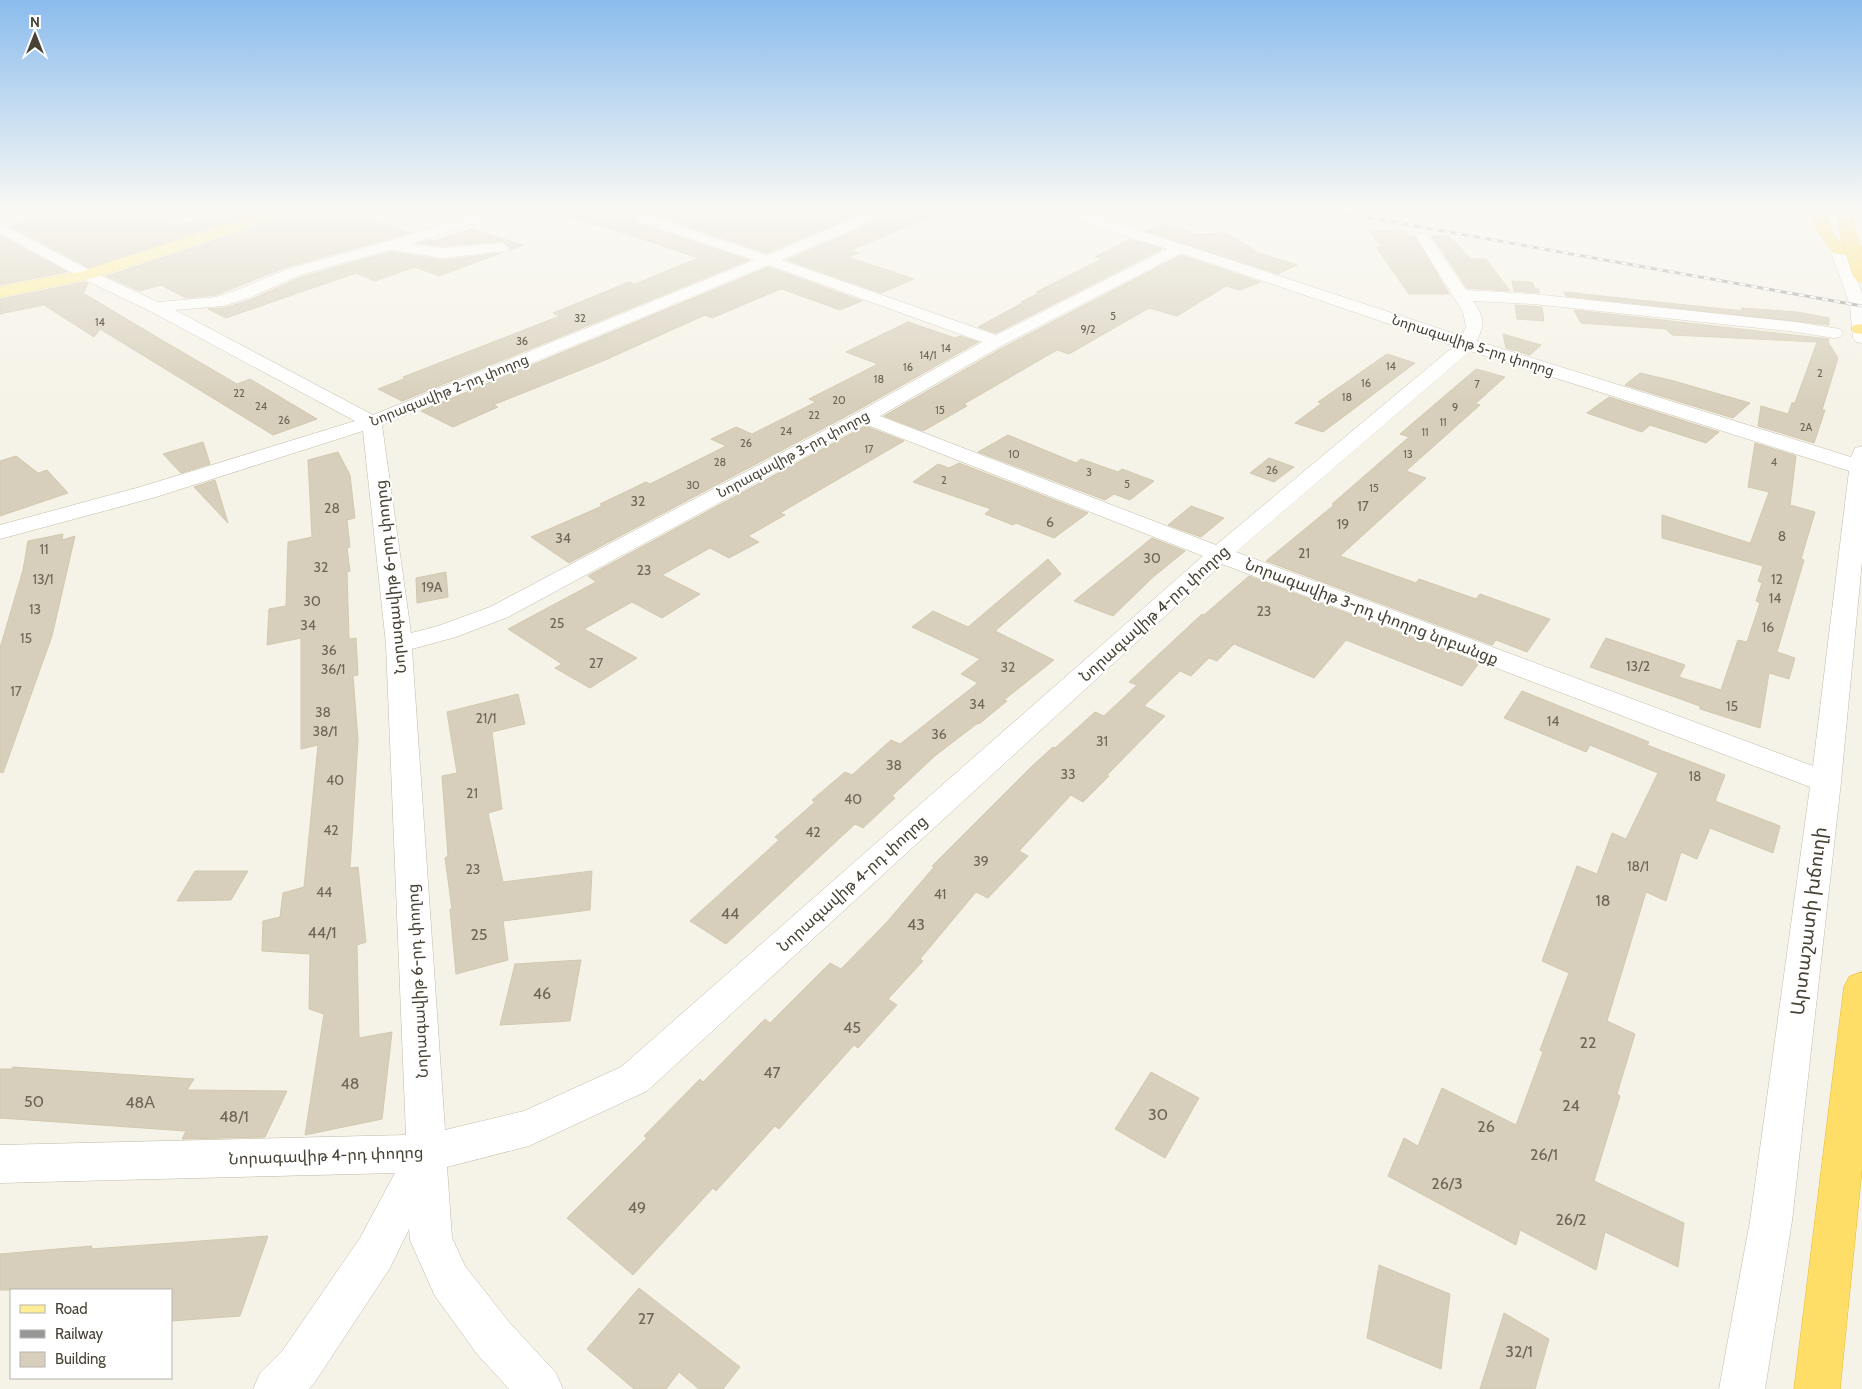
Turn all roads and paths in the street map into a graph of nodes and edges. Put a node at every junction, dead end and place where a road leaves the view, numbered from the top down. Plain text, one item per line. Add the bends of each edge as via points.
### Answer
1 (87, 275) joint
2 (287, 275) edge
3 (732, 275) edge
4 (810, 275) edge
5 (1127, 275) edge
6 (1260, 275) edge
7 (1449, 275) edge
8 (1847, 275) edge
9 (0, 292) edge
10 (1463, 295) junction
11 (156, 307) junction
12 (1861, 332) edge
13 (1834, 333) dead end
14 (997, 341) junction
15 (1466, 344) junction
16 (864, 417) junction
17 (372, 422) junction
18 (1861, 459) edge
19 (0, 532) edge
20 (1219, 554) junction
21 (399, 644) junction
22 (1826, 782) junction
23 (1862, 986) edge
24 (427, 1153) junction
25 (0, 1164) edge
26 (276, 1389) edge
27 (540, 1389) edge
28 (1742, 1389) edge
29 (1817, 1389) edge

1 - 9 main road
1 - 11 street
2 - 11 street via 217,302
3 - 17 street, Նորագավիթ 2-րդ փողոց
4 - 14 street
5 - 14 street, Նորագավիթ 3-րդ փողոց
6 - 15 street, Նորագավիթ 5-րդ փողոց
7 - 10 street
8 - 12 street via 1858,305
10 - 13 street via 1543,300
10 - 15 street via 1472,312 1474,326
11 - 17 street
14 - 16 street, Նորագավիթ 3-րդ փողոց
15 - 18 street, Նորագավիթ 5-րդ փողոց
15 - 20 street, Նորագավիթ 4-րդ փողոց
16 - 20 street, Նորագավիթ 3-րդ փողոց նրբանցք
16 - 21 street, Նորագավիթ 3-րդ փողոց via 499,612 447,632
17 - 19 street, Նորագավիթ 2-րդ փողոց via 148,492
17 - 21 street, Նորագավիթ 6-րդ փողոց
18 - 22 street, Արտաշատի խճուղի
20 - 22 street, Նորագավիթ 3-րդ փողոց նրբանցք
20 - 24 street, Նորագավիթ 4-րդ փողոց via 634,1079 529,1128
21 - 24 street, Նորագավիթ 6-րդ փողոց
22 - 28 street, Արտաշատի խճուղի via 1770,1220
23 - 29 highway
24 - 25 street, Նորագավիթ 4-րդ փողոց
24 - 26 street via 375,1253 299,1366
24 - 27 street, Նորագավիթ 6-րդ փողոց via 431,1240 450,1281 494,1338

